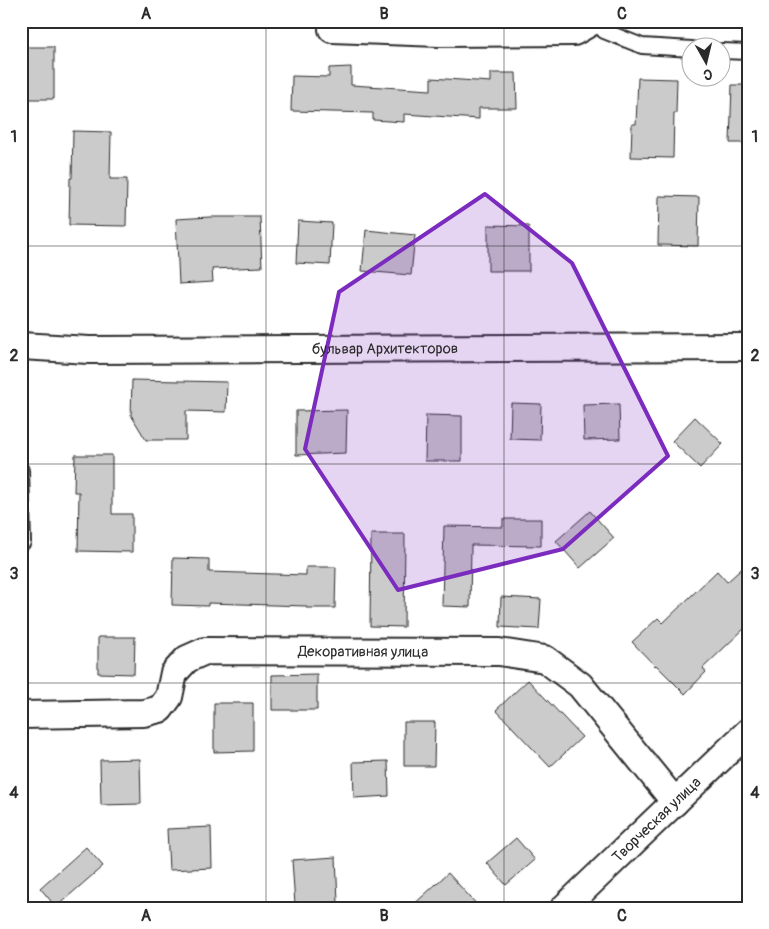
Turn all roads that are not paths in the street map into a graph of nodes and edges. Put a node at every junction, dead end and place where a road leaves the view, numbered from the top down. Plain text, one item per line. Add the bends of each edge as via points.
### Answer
1 (594, 21) edge
2 (435, 27) edge
3 (332, 29) dead end
4 (682, 48) edge
5 (732, 51) edge
6 (748, 52) edge
7 (21, 346) edge
8 (748, 347) edge
9 (21, 470) edge
10 (23, 542) dead end
11 (21, 715) edge
12 (748, 732) edge
13 (675, 802) junction
14 (564, 908) edge

1 - 2 street via 574,32
1 - 4 lane via 604,31 642,46
2 - 3 street
5 - 6 lane
7 - 8 street, бульвар Архитекторов via 88,350
9 - 10 lane
11 - 13 street, Декоративная улица via 144,714 160,709 169,697 174,673 187,659 206,651 499,652 545,659 580,685
12 - 13 street, Творческая улица
13 - 14 street, Творческая улица

